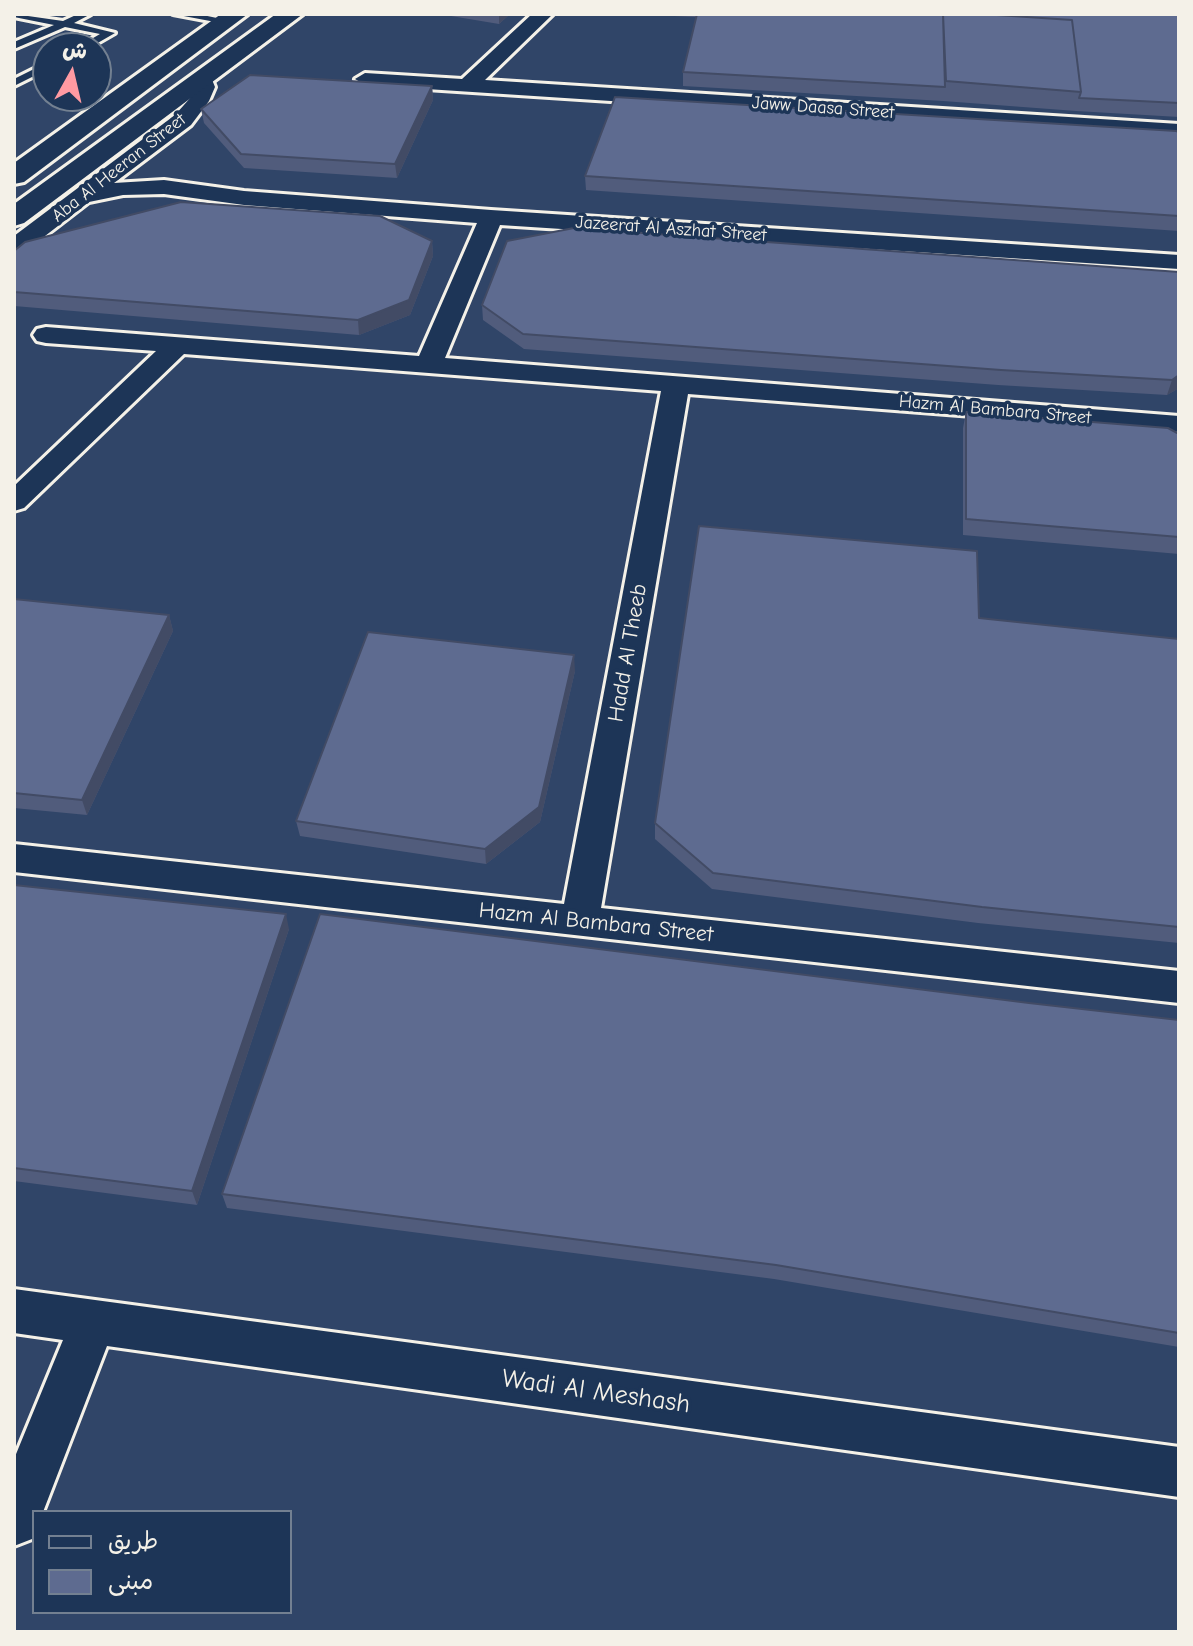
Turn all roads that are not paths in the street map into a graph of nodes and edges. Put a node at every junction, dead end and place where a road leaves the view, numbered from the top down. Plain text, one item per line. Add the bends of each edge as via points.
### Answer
1 (14, 14) edge
2 (86, 14) edge
3 (178, 14) edge
4 (291, 14) edge
5 (543, 14) edge
6 (231, 18) edge
7 (63, 24) junction
8 (105, 32) edge
9 (14, 46) edge
10 (32, 73) edge
11 (202, 76) junction
12 (365, 79) edge
13 (14, 83) edge
14 (467, 86) junction
15 (1179, 131) edge
16 (143, 151) junction
17 (14, 176) edge
18 (164, 187) junction
19 (82, 197) junction
20 (14, 217) edge
21 (491, 217) junction
22 (14, 248) edge
23 (1179, 262) edge
24 (46, 335) dead end
25 (178, 345) junction
26 (429, 365) junction
27 (676, 384) junction
28 (1179, 424) edge
29 (14, 502) edge
30 (14, 858) edge
31 (580, 921) junction
32 (1179, 987) edge
33 (14, 1311) edge
34 (93, 1323) junction
35 (1179, 1472) edge
36 (14, 1521) edge

1 - 7 lane
2 - 7 lane
3 - 6 lane
4 - 11 street, Aba Al Heeran Street
5 - 14 street
6 - 17 street
7 - 8 lane
7 - 9 lane
10 - 13 lane
11 - 16 street, Aba Al Heeran Street via 205,87 192,112
11 - 20 street, Aba Al Heeran Street
12 - 14 street, Jaww Daasa Street
14 - 15 street, Jaww Daasa Street
16 - 18 street via 145,171
16 - 19 street, Aba Al Heeran Street
18 - 19 street, Jazeerat Al Aszhat Street
18 - 21 street, Jazeerat Al Aszhat Street
19 - 22 street, Aba Al Heeran Street
21 - 23 street, Jazeerat Al Aszhat Street
21 - 26 street
24 - 25 street, Hazm Al Bambara Street
25 - 26 street, Hazm Al Bambara Street
25 - 29 street
26 - 27 street, Hazm Al Bambara Street
27 - 28 street, Hazm Al Bambara Street
27 - 31 street, Hadd Al Theeb
30 - 31 street, Hazm Al Bambara Street
31 - 32 street, Hazm Al Bambara Street
33 - 34 street, Wadi Al Meshash
34 - 35 street, Wadi Al Meshash
34 - 36 street

